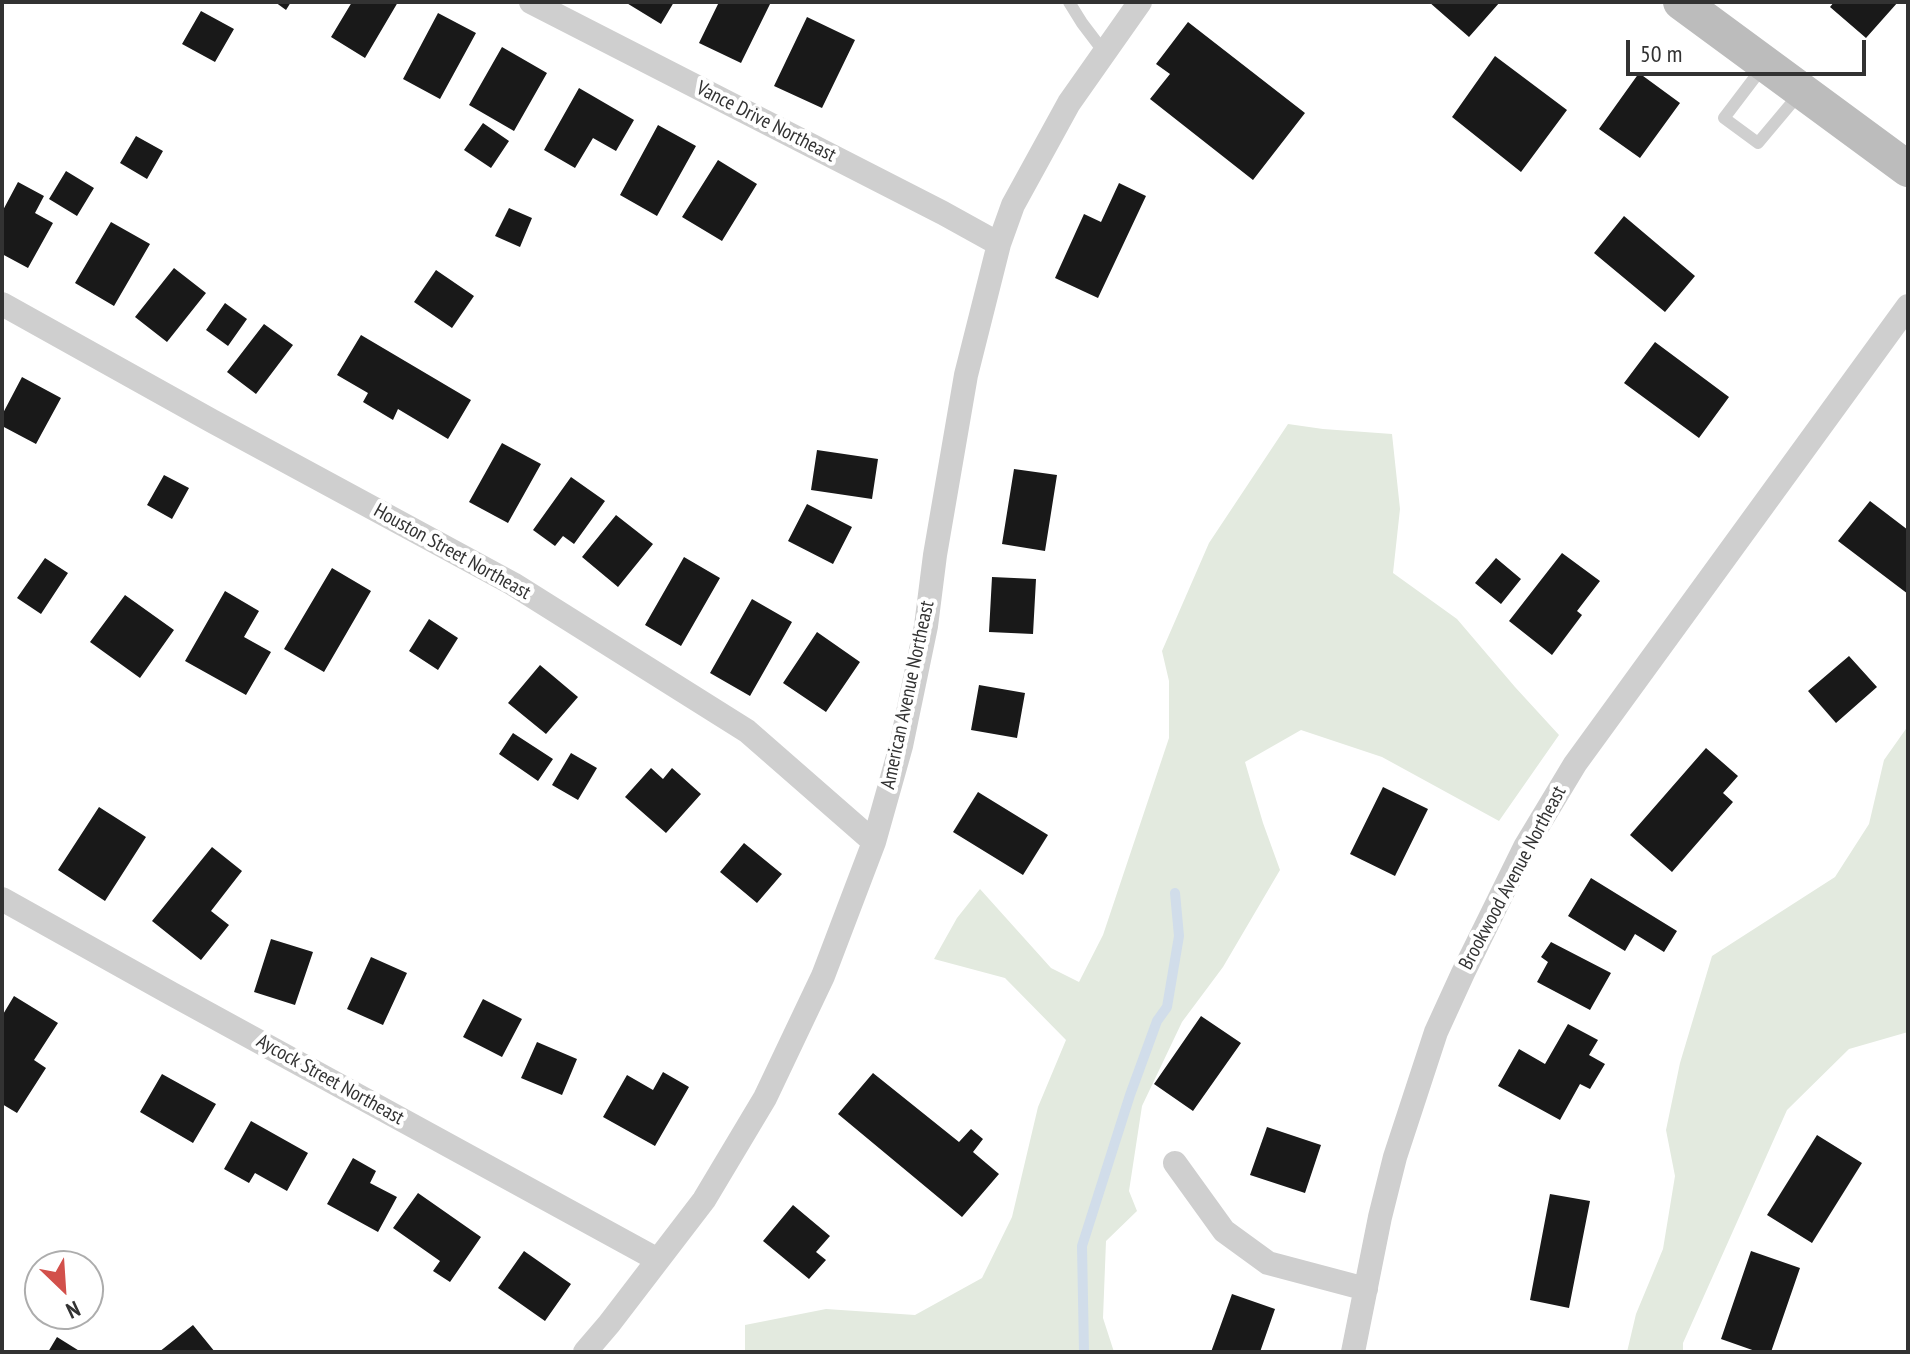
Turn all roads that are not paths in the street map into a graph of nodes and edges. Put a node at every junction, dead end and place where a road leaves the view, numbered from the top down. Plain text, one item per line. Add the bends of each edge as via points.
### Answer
1 (531, 2) edge
2 (1069, 2) edge
3 (1140, 2) edge
4 (1681, 2) edge
5 (1104, 52) junction
6 (1766, 64) junction
7 (1802, 90) junction
8 (1908, 169) edge
9 (999, 244) junction
10 (2, 304) edge
11 (1908, 306) edge
12 (874, 842) junction
13 (2, 899) edge
14 (1175, 1163) dead end
15 (658, 1260) junction
16 (1366, 1289) junction
17 (585, 1352) edge
18 (1353, 1352) edge

1 - 9 street, Vance Drive Northeast
2 - 5 lane
3 - 5 street, American Avenue Northeast
4 - 6 main road
5 - 9 street, American Avenue Northeast via 1062,115 1013,205
6 - 7 main road
6 - 7 lane via 1724,118 1758,143
7 - 8 main road
9 - 12 street, American Avenue Northeast via 966,375 901,746
10 - 12 street, Houston Street Northeast via 513,584 747,731
11 - 16 street, Brookwood Avenue Northeast via 1575,764 1525,847 1436,1032 1395,1157
12 - 15 street, American Avenue Northeast via 823,976 765,1098 704,1200
13 - 15 street, Aycock Street Northeast
14 - 16 street via 1224,1231 1268,1263
15 - 17 street, American Avenue Northeast
16 - 18 street, Brookwood Avenue Northeast

